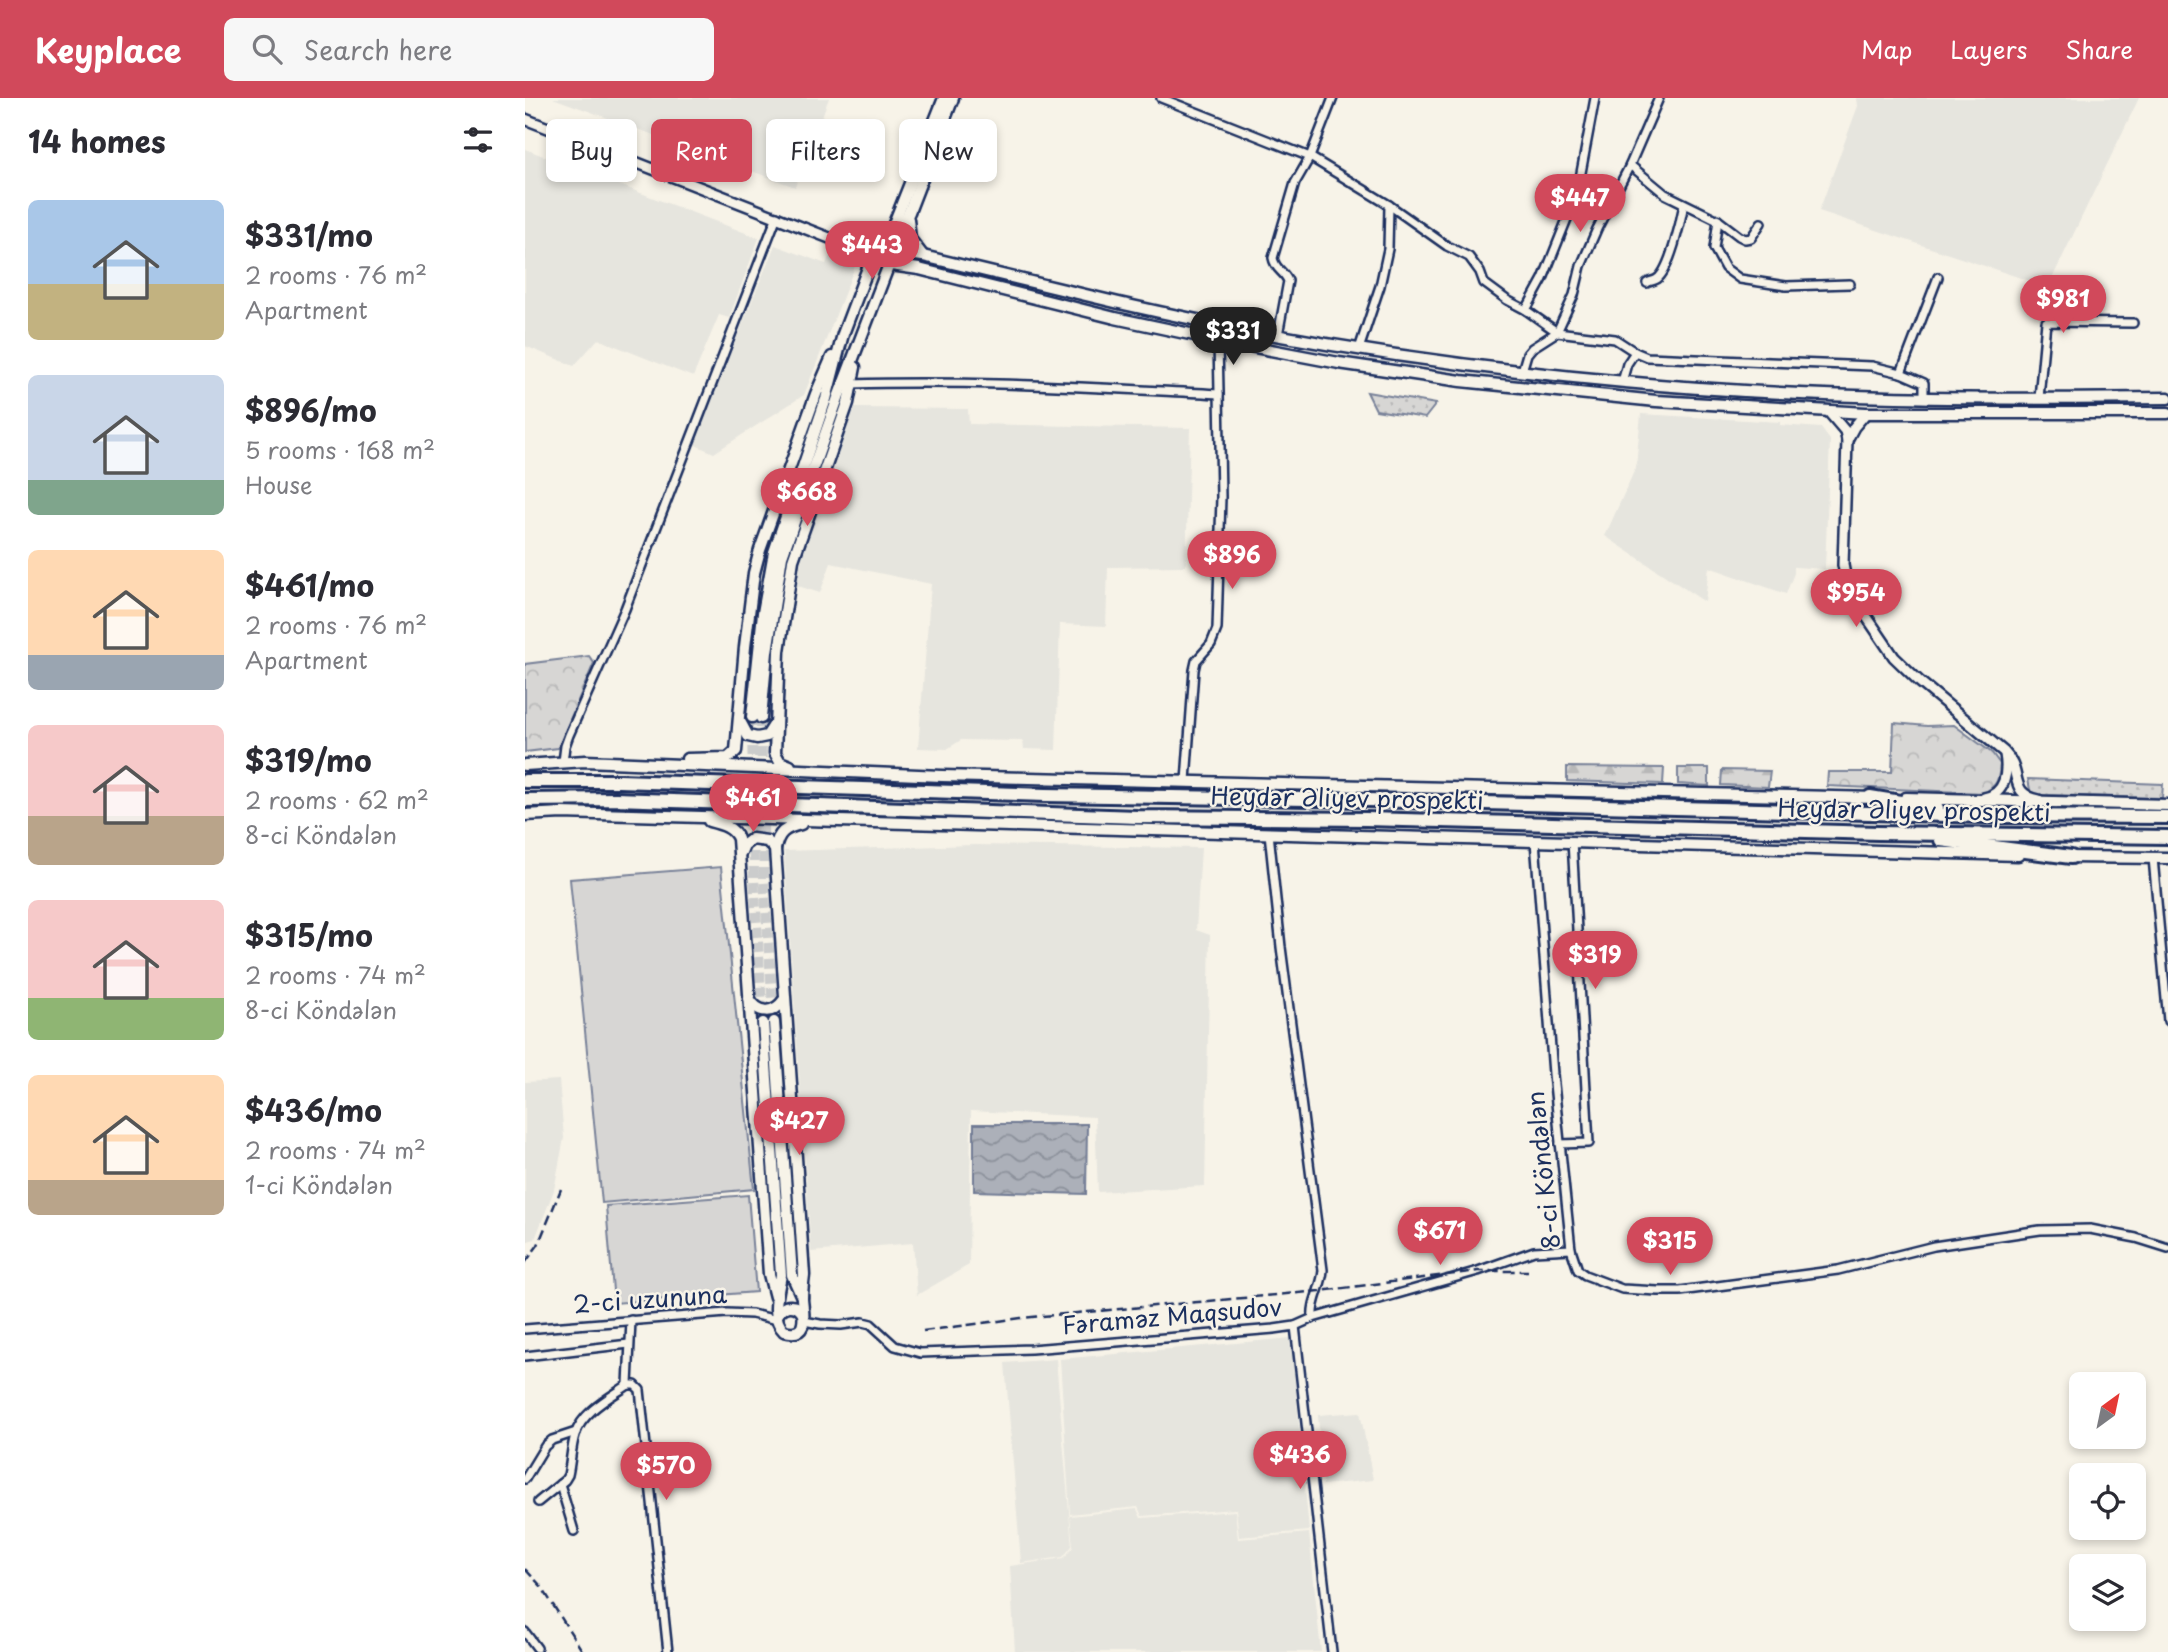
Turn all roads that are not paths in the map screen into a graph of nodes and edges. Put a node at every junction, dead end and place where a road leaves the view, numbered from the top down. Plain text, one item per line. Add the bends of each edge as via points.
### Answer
1 (944, 98) edge
2 (953, 98) edge
3 (1161, 98) edge
4 (1333, 98) edge
5 (1595, 98) edge
6 (1659, 98) edge
7 (525, 119) edge
8 (1310, 157) junction
9 (1630, 165) junction
10 (1684, 204) junction
11 (1389, 205) junction
12 (909, 212) junction
13 (777, 216) junction
14 (1718, 220) junction
15 (1761, 223) dead end
16 (891, 251) junction
17 (874, 255) junction
18 (923, 256) junction
19 (890, 266) junction
20 (1938, 276) dead end
21 (1647, 283) dead end
22 (1850, 284) dead end
23 (1119, 303) junction
24 (1526, 310) junction
25 (1115, 318) junction
26 (2133, 323) dead end
27 (1557, 332) junction
28 (843, 334) junction
29 (1278, 335) junction
30 (1218, 340) junction
31 (860, 341) junction
32 (1359, 349) junction
33 (1635, 352) junction
34 (1522, 371) junction
35 (1901, 373) junction
36 (1622, 382) junction
37 (852, 384) junction
38 (1760, 393) junction
39 (1219, 394) junction
40 (1924, 398) junction
41 (2039, 398) junction
42 (2168, 398) edge
43 (2075, 399) junction
44 (1759, 408) junction
45 (1828, 411) junction
46 (1866, 413) junction
47 (2075, 413) junction
48 (2168, 413) edge
49 (1847, 440) junction
50 (739, 719) junction
51 (775, 722) junction
52 (2004, 752) junction
53 (585, 761) junction
54 (563, 762) junction
55 (525, 765) edge
56 (808, 770) junction
57 (1186, 780) junction
58 (525, 781) edge
59 (1870, 797) junction
60 (525, 800) edge
61 (1973, 800) junction
62 (2052, 802) junction
63 (2168, 805) edge
64 (525, 815) edge
65 (1986, 816) junction
66 (695, 817) junction
67 (2168, 817) edge
68 (812, 821) junction
69 (1878, 832) junction
70 (1269, 833) junction
71 (2168, 837) edge
72 (1535, 841) junction
73 (1572, 841) junction
74 (775, 849) junction
75 (740, 855) junction
76 (2071, 857) junction
77 (2153, 858) junction
78 (2168, 858) edge
79 (748, 998) junction
80 (784, 1000) junction
81 (2168, 1021) edge
82 (1560, 1144) junction
83 (2168, 1248) edge
84 (1571, 1249) junction
85 (802, 1298) junction
86 (776, 1299) junction
87 (777, 1318) junction
88 (804, 1318) junction
89 (1313, 1318) junction
90 (631, 1320) junction
91 (1295, 1326) junction
92 (525, 1329) edge
93 (629, 1345) junction
94 (525, 1356) edge
95 (628, 1385) junction
96 (576, 1433) junction
97 (525, 1479) edge
98 (560, 1484) junction
99 (538, 1502) dead end
100 (574, 1531) dead end
101 (525, 1632) edge
102 (537, 1648) dead end
103 (668, 1652) edge
104 (1332, 1652) edge

1 - 17 main road via 891,231
2 - 12 main road
3 - 8 street
4 - 8 street
5 - 24 street via 1577,194
6 - 9 street
7 - 13 street
8 - 11 street
8 - 29 street via 1295,183 1273,258 1274,266 1289,281
9 - 10 street
9 - 27 street via 1597,229
10 - 14 street
10 - 21 street via 1665,268
11 - 24 street via 1469,257 1483,283
11 - 32 street via 1388,249
12 - 16 main road
12 - 18 main road via 910,239
13 - 17 street
13 - 54 street via 625,609 569,735
14 - 15 street via 1745,239 1751,238
14 - 22 street via 1714,248 1725,268 1741,279 1786,286
16 - 17 main road via 883,247
16 - 18 main road
16 - 19 main road via 894,259
17 - 19 main road via 878,267
17 - 28 main road
18 - 23 main road
19 - 25 main road via 919,269
19 - 31 main road
20 - 35 street
23 - 25 main road
23 - 29 main road
24 - 27 street
25 - 30 main road
26 - 41 street via 2046,322
27 - 33 street via 1615,340
27 - 34 street via 1532,348
28 - 31 main road via 774,552 761,626 757,718 782,556
28 - 50 main road via 816,394 760,550
29 - 32 main road
30 - 39 street
30 - 44 main road via 1461,381
31 - 37 main road
32 - 34 main road
33 - 35 street via 1647,357 1872,366
33 - 36 street
34 - 36 main road
35 - 40 street via 1924,383
36 - 38 main road
37 - 39 street via 1016,383
37 - 51 main road via 793,560 779,651
38 - 40 main road
38 - 44 main road
39 - 57 street via 1217,629 1194,670
40 - 41 main road
41 - 43 main road
42 - 43 main road
43 - 47 main road
44 - 45 main road
45 - 46 main road
45 - 49 street
46 - 47 main road
46 - 49 street
47 - 48 main road
49 - 52 street via 1843,544 1848,586 1894,657
50 - 51 main road via 748,736 757,738 767,736
50 - 53 main road via 738,747 728,758
51 - 56 main road via 777,759
52 - 61 street via 2002,786 1990,797
52 - 62 street via 2014,764 2022,793
53 - 54 main road
53 - 56 main road
54 - 55 main road
56 - 57 main road
57 - 59 main road
58 - 65 highway, Heydər Əliyev prospekti
59 - 61 main road
59 - 65 highway
60 - 69 highway, Heydər Əliyev prospekti
61 - 62 main road
62 - 63 main road
64 - 66 main road
65 - 67 highway, Heydər Əliyev prospekti
66 - 68 main road
66 - 75 main road via 734,831
68 - 70 main road
68 - 74 main road via 783,830
69 - 71 highway, Heydər Əliyev prospekti
69 - 76 highway
70 - 72 main road
70 - 89 street, Fəraməz Maqsudov via 1323,1270
72 - 73 main road
72 - 82 street, 8-ci Köndələn
73 - 76 main road
73 - 82 street via 1589,1143
74 - 75 main road via 767,841 752,839
74 - 80 main road
75 - 79 main road
76 - 77 main road
77 - 78 main road
77 - 81 street
79 - 80 main road via 763,1011 776,1009
79 - 86 main road via 769,1274
80 - 85 main road
82 - 84 street, 8-ci Köndələn
83 - 84 street, 8-ci Köndələn via 2090,1229 2040,1230 1934,1246 1838,1270 1680,1291 1622,1289 1594,1280 1578,1270
84 - 89 street via 1535,1251
85 - 86 main road via 792,1275 768,1023 781,1275
85 - 88 main road
86 - 87 main road
87 - 88 main road via 782,1308 791,1306
87 - 88 main road via 788,1333 801,1329
87 - 90 street, 2-ci uzununa via 739,1313
88 - 91 street, Fəraməz Maqsudov via 820,1324 871,1324 895,1346 920,1353 1031,1349
89 - 91 street, Fəraməz Maqsudov
90 - 92 street, 2-ci uzununa
90 - 93 street
91 - 104 street
93 - 94 street
93 - 95 street
95 - 96 street via 586,1417
95 - 103 street via 640,1390
96 - 97 street via 545,1446
96 - 98 street via 568,1475
98 - 99 street
98 - 100 street
101 - 102 street

